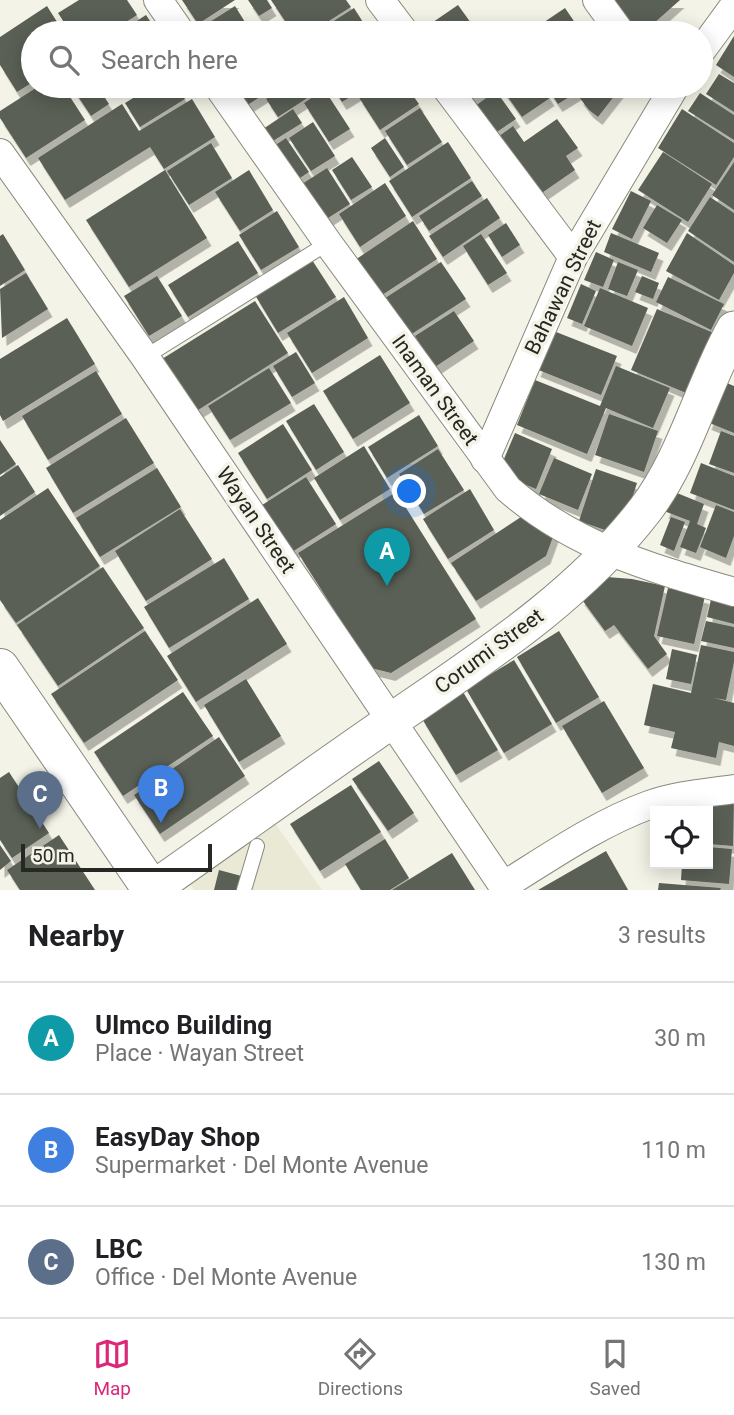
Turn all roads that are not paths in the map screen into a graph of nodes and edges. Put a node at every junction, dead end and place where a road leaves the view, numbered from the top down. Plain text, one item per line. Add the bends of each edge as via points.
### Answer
1 (158, 0) edge
2 (380, 0) edge
3 (597, 0) edge
4 (734, 6) edge
5 (173, 21) edge
6 (396, 21) edge
7 (612, 21) edge
8 (713, 35) edge
9 (226, 98) edge
10 (454, 98) edge
11 (662, 98) edge
12 (0, 153) edge
13 (328, 243) junction
14 (573, 257) junction
15 (734, 329) edge
16 (145, 357) junction
17 (485, 459) junction
18 (610, 552) junction
19 (734, 593) edge
20 (0, 668) edge
21 (392, 720) junction
22 (734, 789) edge
23 (257, 846) dead end
24 (504, 888) edge
25 (152, 890) edge
26 (244, 890) edge

1 - 5 street
2 - 6 street
3 - 7 street
4 - 8 street
9 - 13 street, Inaman Street
10 - 14 street
11 - 14 street, Bahawan Street
12 - 16 street, Wayan Street
13 - 16 lane
13 - 17 street, Inaman Street
14 - 17 street, Bahawan Street
15 - 18 street, Corumi Street via 681,449 648,507
16 - 21 street, Wayan Street
17 - 18 street, Inaman Street via 508,489 531,508 562,530
18 - 19 street, Inaman Street
18 - 21 street, Corumi Street via 551,605
20 - 25 main road
21 - 24 street, Wayan Street
21 - 25 street, Corumi Street
22 - 24 street via 649,805 591,832
23 - 26 lane

